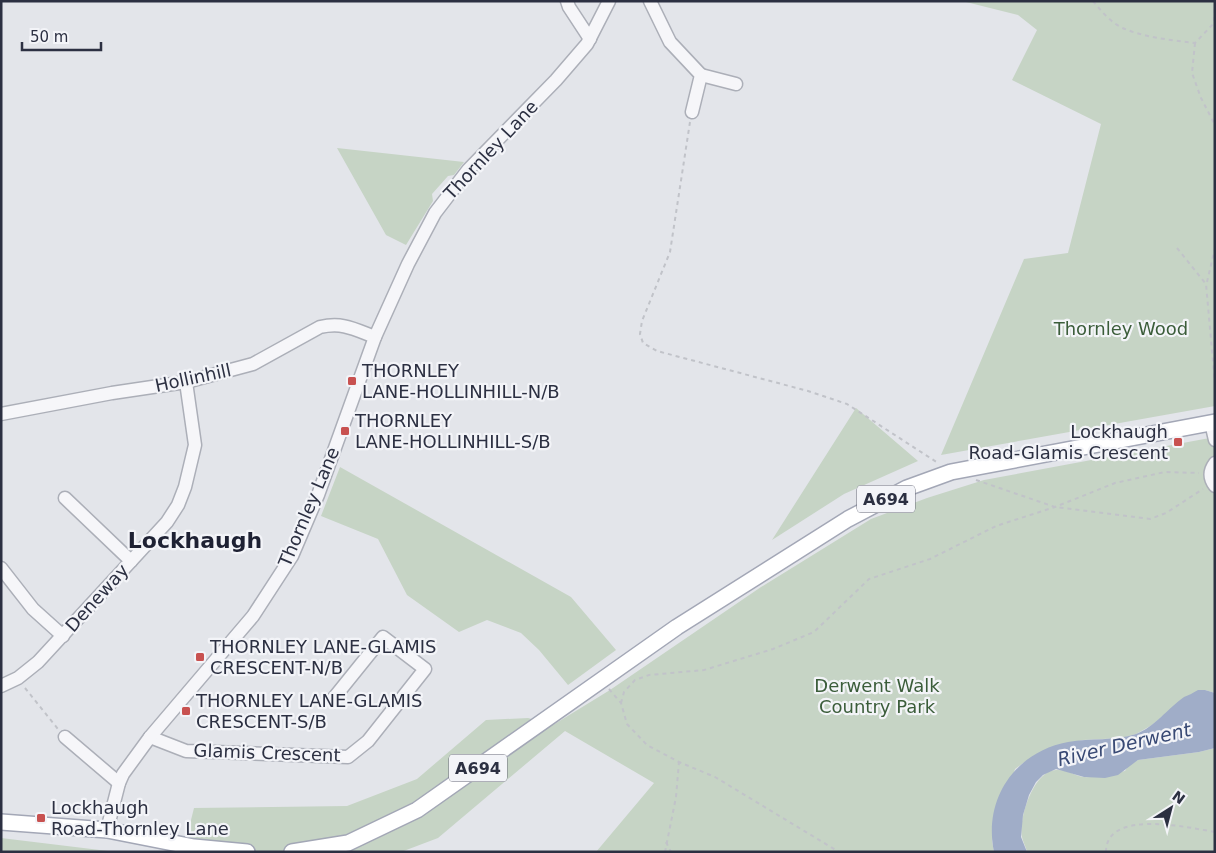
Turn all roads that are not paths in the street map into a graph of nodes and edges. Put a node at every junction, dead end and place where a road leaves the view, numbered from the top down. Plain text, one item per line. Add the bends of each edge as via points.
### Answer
1 (567, 1) edge
2 (610, 1) edge
3 (650, 1) edge
4 (590, 39) junction
5 (701, 74) junction
6 (736, 84) dead end
7 (692, 112) road end
8 (376, 337) junction
9 (186, 382) junction
10 (1, 414) edge
11 (1213, 423) edge
12 (1215, 440) edge
13 (1212, 468) edge
14 (1215, 486) edge
15 (65, 498) dead end
16 (131, 561) junction
17 (1, 568) edge
18 (63, 636) junction
19 (1, 686) edge
20 (333, 699) dead end
21 (65, 737) road end
22 (150, 737) junction
23 (119, 783) junction
24 (1, 822) edge
25 (107, 830) junction
26 (247, 852) edge
27 (292, 852) edge

1 - 4 street
2 - 4 street, Thornley Lane
3 - 5 street via 670,42
4 - 8 street, Thornley Lane via 556,80 468,170 435,212
5 - 6 street
5 - 7 street
8 - 9 street, Hollinhill via 342,324 330,325 253,364
8 - 22 street, Thornley Lane via 292,556 253,616
9 - 10 street, Hollinhill
9 - 16 street, Deneway via 195,445 185,487 167,522
11 - 12 street
11 - 27 main road, A694 via 951,472 907,488 848,519 677,627 418,810 348,843
13 - 14 street via 1211,480
15 - 16 street
16 - 18 street, Deneway
17 - 18 street via 33,609
18 - 19 street, Deneway via 38,662 18,678
20 - 22 street, Glamis Crescent via 383,637 425,669 368,741 348,757 186,751
21 - 23 street
22 - 23 street, Thornley Lane
23 - 25 street, Thornley Lane
24 - 25 main road
25 - 26 main road

